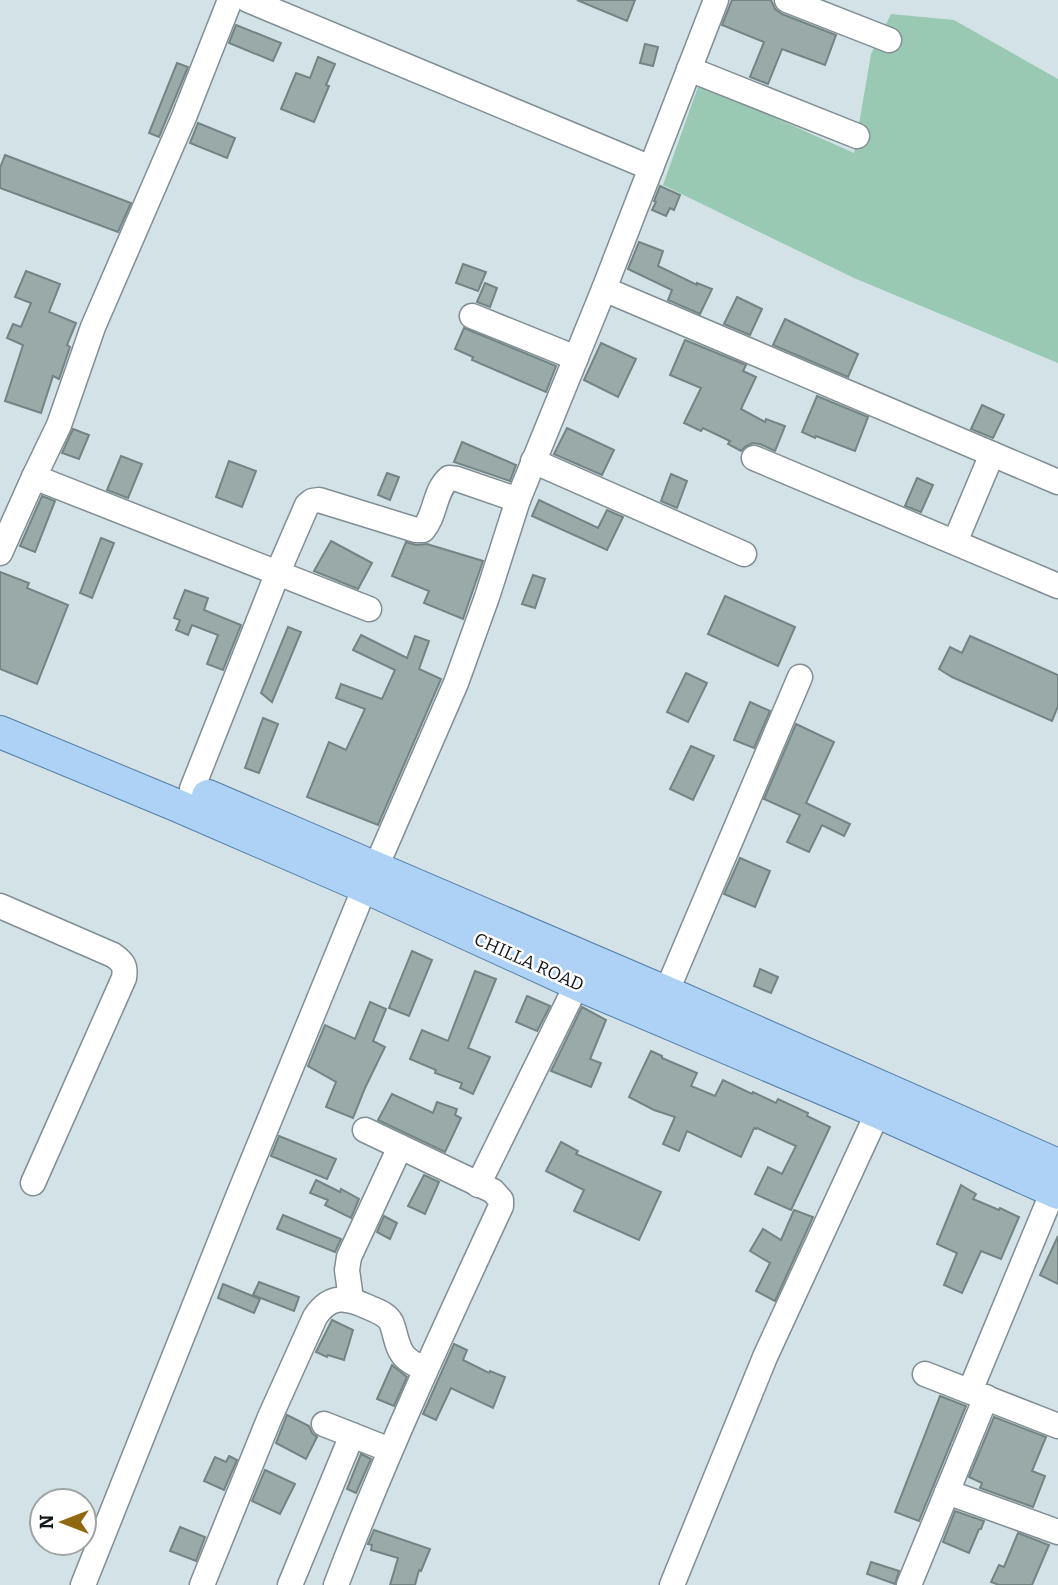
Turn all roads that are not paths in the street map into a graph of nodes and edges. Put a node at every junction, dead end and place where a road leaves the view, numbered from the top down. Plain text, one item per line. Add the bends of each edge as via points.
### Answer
1 (230, 0) edge
2 (248, 0) edge
3 (716, 0) edge
4 (787, 0) edge
5 (889, 40) dead end
6 (690, 69) junction
7 (856, 136) dead end
8 (651, 168) junction
9 (604, 289) junction
10 (472, 316) dead end
11 (576, 358) junction
12 (992, 454) junction
13 (754, 458) dead end
14 (533, 461) junction
15 (34, 477) junction
16 (1058, 482) edge
17 (518, 500) junction
18 (955, 542) junction
19 (0, 553) edge
20 (744, 554) dead end
21 (278, 572) junction
22 (1058, 586) edge
23 (369, 609) dead end
24 (800, 677) dead end
25 (0, 710) edge
26 (0, 732) edge
27 (192, 789) junction
28 (370, 877) junction
29 (0, 906) edge
30 (577, 984) junction
31 (661, 1005) junction
32 (878, 1112) junction
33 (365, 1130) dead end
34 (400, 1147) junction
35 (33, 1183) dead end
36 (1056, 1183) edge
37 (478, 1185) junction
38 (351, 1299) junction
39 (425, 1369) junction
40 (925, 1374) dead end
41 (978, 1394) junction
42 (324, 1424) dead end
43 (1058, 1426) edge
44 (352, 1435) junction
45 (390, 1450) junction
46 (947, 1492) junction
47 (1058, 1532) edge
48 (83, 1585) edge
49 (202, 1585) edge
50 (290, 1585) edge
51 (336, 1585) edge
52 (672, 1585) edge
53 (909, 1585) edge

1 - 15 street
2 - 8 street
3 - 6 street
4 - 5 street
6 - 7 street
6 - 8 street
8 - 9 street
9 - 11 street
9 - 12 street
10 - 11 street
11 - 14 street
12 - 16 street
12 - 18 street
13 - 18 street
14 - 17 street
14 - 20 street
15 - 19 street
15 - 21 street
17 - 21 street via 449,478 423,530 312,501
17 - 28 street via 456,684
18 - 22 street
21 - 23 street
21 - 27 street
24 - 31 street
25 - 27 main road, CHILLA ROAD
26 - 28 main road, CHILLA ROAD via 176,805
27 - 28 main road, CHILLA ROAD
28 - 30 main road, CHILLA ROAD
28 - 31 main road, CHILLA ROAD
28 - 48 street
29 - 35 street via 113,955 125,968
30 - 31 main road, CHILLA ROAD
30 - 37 street
31 - 32 main road, CHILLA ROAD
31 - 36 main road, CHILLA ROAD via 934,1109
32 - 36 main road, CHILLA ROAD
32 - 52 street via 765,1357
33 - 34 street
34 - 37 street
34 - 38 street via 349,1256
36 - 41 street
37 - 39 street via 498,1195 500,1206
38 - 39 street via 383,1314 406,1358
38 - 49 street via 322,1306 315,1317
39 - 45 street
40 - 41 street
41 - 43 street
41 - 46 street
42 - 44 street
44 - 45 street
44 - 50 street
45 - 51 street
46 - 47 street
46 - 53 street

